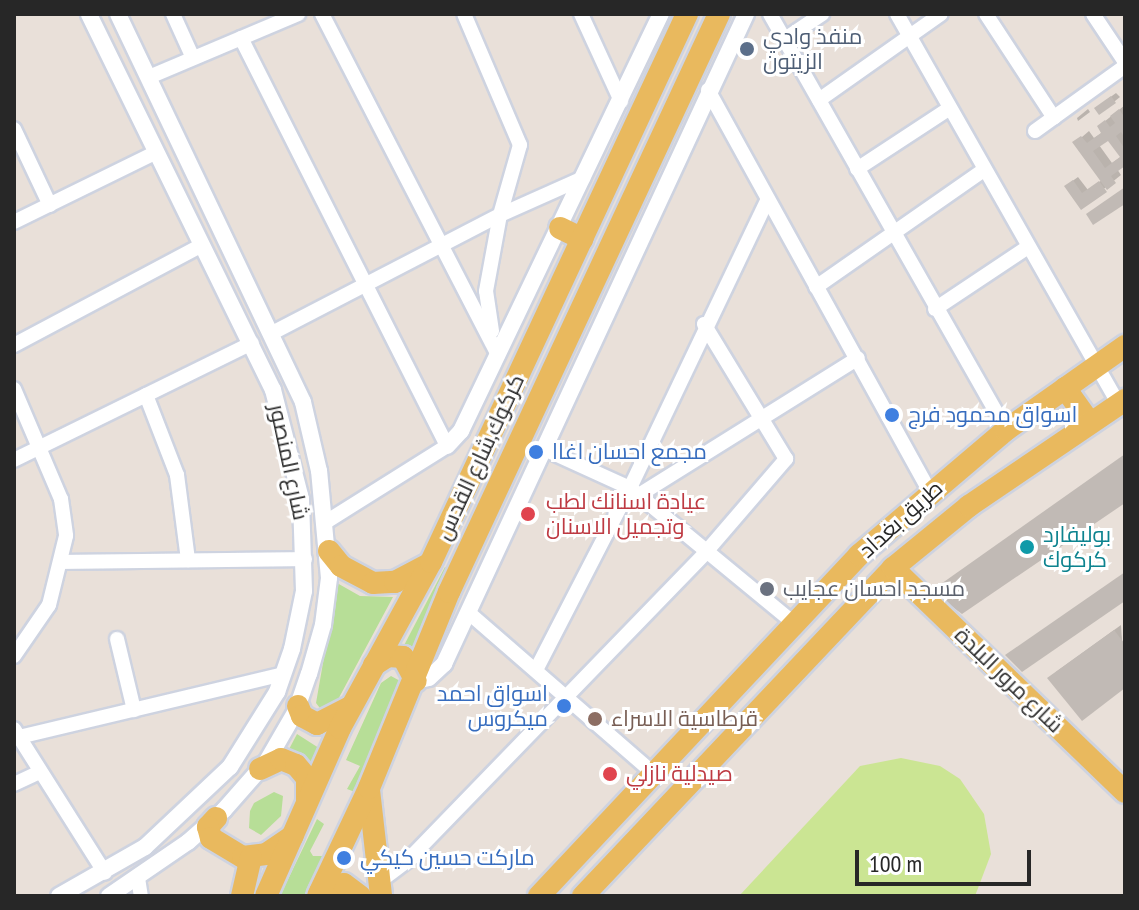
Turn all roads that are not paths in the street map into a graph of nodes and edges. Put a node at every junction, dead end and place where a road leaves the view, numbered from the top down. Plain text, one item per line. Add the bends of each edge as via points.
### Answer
1 (89, 14) edge
2 (118, 14) edge
3 (173, 14) edge
4 (298, 14) edge
5 (322, 14) edge
6 (464, 14) edge
7 (581, 14) edge
8 (661, 14) edge
9 (687, 14) edge
10 (719, 14) edge
11 (746, 14) edge
12 (770, 14) edge
13 (822, 14) edge
14 (897, 14) edge
15 (941, 14) edge
16 (986, 14) edge
17 (1093, 14) edge
18 (909, 36) junction
19 (241, 38) junction
20 (785, 39) junction
21 (699, 55) junction
22 (193, 58) junction
23 (721, 64) junction
24 (1124, 69) edge
25 (149, 77) junction
26 (708, 90) junction
27 (819, 100) junction
28 (621, 101) junction
29 (950, 108) junction
30 (1054, 118) junction
31 (14, 129) edge
32 (1035, 131) dead end
33 (157, 152) junction
34 (857, 169) junction
35 (984, 170) junction
36 (196, 173) junction
37 (583, 178) junction
38 (173, 185) junction
39 (767, 201) junction
40 (50, 205) junction
41 (500, 215) junction
42 (14, 222) edge
43 (560, 228) junction
44 (893, 232) junction
45 (583, 239) junction
46 (202, 245) junction
47 (1028, 247) junction
48 (444, 249) junction
49 (366, 287) junction
50 (816, 287) junction
51 (601, 293) junction
52 (935, 309) junction
53 (704, 324) junction
54 (274, 332) junction
55 (252, 343) junction
56 (14, 345) edge
57 (1125, 346) edge
58 (498, 355) junction
59 (858, 358) junction
60 (1094, 367) junction
61 (1065, 388) junction
62 (14, 389) edge
63 (146, 395) junction
64 (1122, 402) edge
65 (761, 419) junction
66 (1090, 423) junction
67 (1006, 430) junction
68 (447, 446) junction
69 (40, 447) junction
70 (544, 449) junction
71 (14, 460) edge
72 (929, 491) junction
73 (634, 492) junction
74 (326, 522) junction
75 (329, 551) junction
76 (706, 552) junction
77 (305, 559) junction
78 (188, 560) junction
79 (64, 562) junction
80 (431, 562) junction
81 (893, 568) junction
82 (469, 613) junction
83 (794, 623) junction
84 (117, 639) dead end
85 (14, 656) edge
86 (374, 665) junction
87 (537, 668) junction
88 (283, 674) junction
89 (416, 681) junction
90 (565, 694) junction
91 (352, 704) junction
92 (298, 706) junction
93 (134, 710) junction
94 (16, 733) edge
95 (260, 769) junction
96 (40, 772) junction
97 (653, 773) junction
98 (14, 784) edge
99 (369, 788) junction
100 (1125, 792) edge
101 (307, 806) junction
102 (216, 818) junction
103 (294, 836) junction
104 (251, 858) junction
105 (105, 873) junction
106 (138, 878) junction
107 (380, 889) edge
108 (319, 894) edge
109 (59, 896) edge
110 (109, 896) edge
111 (141, 896) edge
112 (242, 896) edge
113 (266, 896) edge
114 (360, 896) edge
115 (539, 896) edge
116 (583, 896) edge

1 - 33 street, شارع المنصور
2 - 25 street, شارع المنصور
3 - 22 street
4 - 19 street
5 - 48 street
6 - 41 street via 520,145
7 - 28 street
8 - 28 street
9 - 45 main road, كركوك,شارع القدس
10 - 21 main road, كركوك,شارع القدس
11 - 23 street
12 - 20 street
13 - 20 street
14 - 18 street
15 - 18 street
16 - 30 street
17 - 24 street
18 - 27 street
18 - 29 street
19 - 22 street
19 - 49 street
20 - 27 street
21 - 23 main road
21 - 51 main road, كركوك,شارع القدس
22 - 25 street
23 - 26 street
24 - 30 street
25 - 36 street, شارع المنصور
26 - 39 street
26 - 51 street
27 - 34 street
28 - 37 street
29 - 34 street
29 - 35 street
30 - 32 street
31 - 40 street
33 - 38 street, شارع المنصور
33 - 40 street
34 - 44 street
35 - 44 street
35 - 47 street
36 - 38 street
36 - 54 street, شارع المنصور
37 - 41 street
37 - 43 street
38 - 46 street, شارع المنصور
39 - 50 street
39 - 53 street
40 - 42 street
41 - 48 street
41 - 58 street via 486,291
43 - 45 main road
43 - 58 street
44 - 50 street
44 - 52 street
45 - 80 main road, كركوك,شارع القدس
46 - 55 street, شارع المنصور
46 - 56 street
47 - 52 street
47 - 60 street
48 - 49 street
48 - 58 street
49 - 54 street
49 - 68 street
50 - 59 street
51 - 70 street
51 - 89 main road, كركوك,شارع القدس via 449,592
52 - 67 street
53 - 65 street
53 - 73 street
54 - 74 street, شارع المنصور via 312,430
55 - 63 street
55 - 77 street, شارع المنصور via 286,426 301,499
57 - 60 main road, طريق بغداد
58 - 68 street via 461,431
59 - 65 street
59 - 72 street
60 - 61 main road, طريق بغداد
60 - 64 street
61 - 66 main road
61 - 67 main road, طريق بغداد
62 - 69 street
63 - 69 street
63 - 78 street via 177,475
64 - 66 main road, طريق بغداد
65 - 73 street
65 - 76 street via 786,459
66 - 81 main road, طريق بغداد via 969,506
67 - 72 main road, طريق بغداد
68 - 74 street
69 - 71 street
69 - 79 street via 61,499
70 - 73 street
70 - 82 street
72 - 83 main road, طريق بغداد
73 - 76 street
73 - 87 street
74 - 75 street, شارع المنصور
75 - 80 main road via 341,566 373,583 407,578
75 - 92 street, شارع المنصور via 323,625
76 - 83 street
76 - 90 street
77 - 78 street
77 - 88 street, شارع المنصور via 300,620
78 - 79 street
79 - 85 street via 39,624
80 - 86 main road, كركوك,شارع القدس
81 - 100 main road, شارع مرور البلدة
81 - 116 main road, طريق بغداد
82 - 87 street
82 - 89 street via 440,669
83 - 97 main road, طريق بغداد
84 - 93 street
86 - 89 main road via 388,656 403,657
86 - 91 main road, كركوك,شارع القدس
87 - 90 street
88 - 93 street
88 - 105 street, شارع المنصور via 250,740 211,790 145,847
89 - 99 main road, كركوك,شارع القدس
90 - 97 street
90 - 107 street
91 - 92 main road via 336,718 317,724 302,716
91 - 101 main road, كركوك,شارع القدس
92 - 95 street, شارع المنصور
93 - 94 street
94 - 96 street
95 - 101 main road via 281,759 296,765 307,778
95 - 102 street, شارع المنصور
96 - 98 street
96 - 105 street
97 - 115 main road, طريق بغداد
99 - 107 main road
99 - 108 main road, كركوك,شارع القدس
101 - 103 main road, كركوك,شارع القدس
102 - 104 main road via 208,827 213,841
102 - 106 street, شارع المنصور
103 - 104 main road
103 - 113 main road, كركوك,شارع القدس
104 - 112 main road
105 - 109 street, شارع المنصور
106 - 110 street, شارع المنصور
106 - 111 street
108 - 114 main road via 344,884

